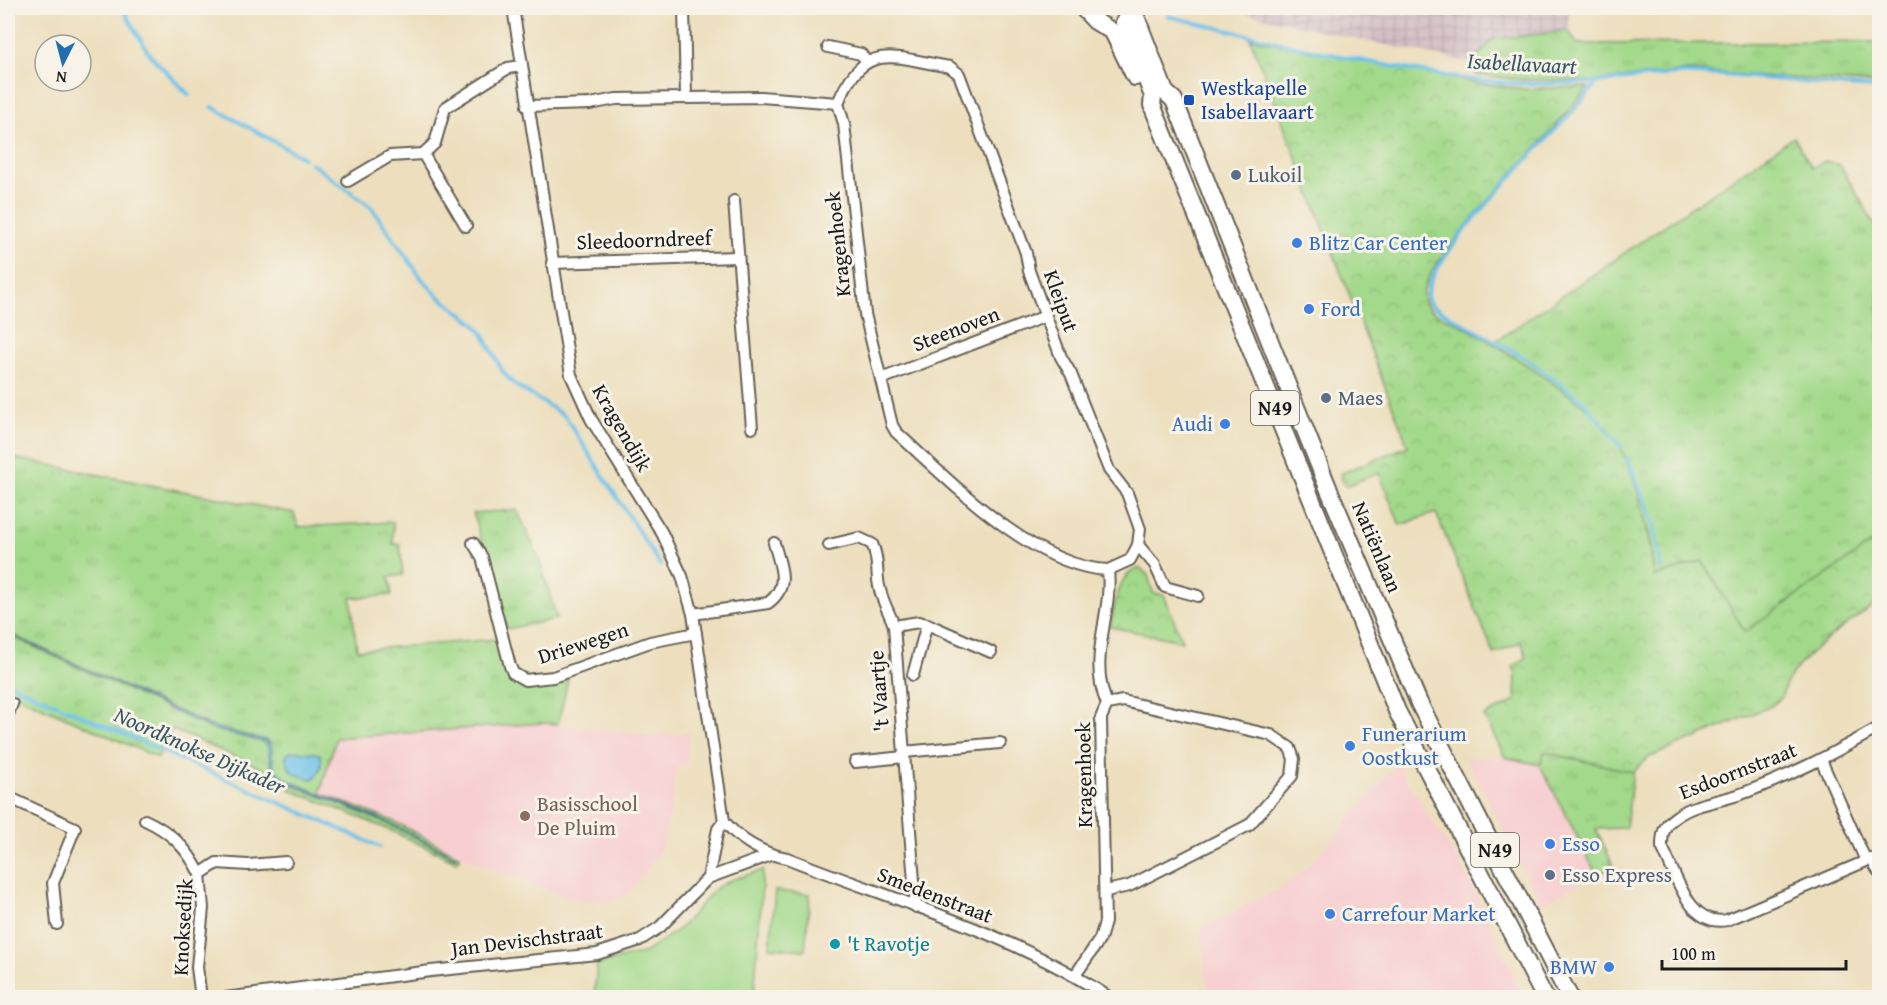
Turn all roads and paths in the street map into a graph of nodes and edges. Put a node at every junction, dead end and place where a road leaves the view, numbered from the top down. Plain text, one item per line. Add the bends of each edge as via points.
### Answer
1 (513, 8) edge
2 (684, 8) edge
3 (1083, 8) edge
4 (1097, 8) edge
5 (1138, 13) edge
6 (828, 47) dead end
7 (866, 61) junction
8 (521, 66) junction
9 (686, 98) junction
10 (838, 104) junction
11 (1152, 105) junction
12 (527, 106) junction
13 (423, 154) junction
14 (348, 181) dead end
15 (734, 201) dead end
16 (466, 226) dead end
17 (736, 257) junction
18 (552, 263) junction
19 (1046, 316) junction
20 (881, 379) junction
21 (752, 428) dead end
22 (473, 543) dead end
23 (774, 543) dead end
24 (829, 545) dead end
25 (1138, 545) junction
26 (1108, 570) junction
27 (1198, 596) dead end
28 (693, 614) junction
29 (927, 624) junction
30 (894, 626) junction
31 (696, 633) junction
32 (991, 652) dead end
33 (914, 675) dead end
34 (1107, 704) junction
35 (1880, 727) edge
36 (1000, 743) dead end
37 (904, 755) junction
38 (1821, 760) junction
39 (855, 762) dead end
40 (8, 797) edge
41 (145, 820) dead end
42 (724, 821) junction
43 (771, 855) junction
44 (1872, 858) edge
45 (286, 862) dead end
46 (200, 874) junction
47 (1880, 874) edge
48 (708, 878) junction
49 (1106, 891) junction
50 (916, 907) junction
51 (57, 924) dead end
52 (1076, 974) junction
53 (330, 985) junction
54 (201, 998) edge
55 (225, 998) edge
56 (330, 998) edge
57 (1110, 998) edge
58 (1545, 998) edge
59 (1570, 998) edge

1 - 8 street, Kragendijk
2 - 9 street
3 - 11 main road, Natiënlaan / N49 via 1113,32 1144,99
4 - 5 main road via 1108,17
5 - 11 main road, Natiënlaan / N49
5 - 59 main road, Natiënlaan / N49 via 1175,90 1174,100 1322,474 1419,703
6 - 7 street, Kleiput via 861,54
7 - 10 street via 844,89
7 - 19 street, Kleiput via 888,57 950,67 959,74
8 - 12 street, Kragendijk
8 - 13 street via 508,68 445,108 435,143
9 - 10 street via 761,97
9 - 12 street
10 - 20 street, Kragenhoek via 844,124 865,314
11 - 58 main road, Natiënlaan / N49 via 1397,711
12 - 18 street, Kragendijk
13 - 14 street via 390,156
13 - 16 street
15 - 17 street, Sleedoorndreef
17 - 18 street, Sleedoorndreef
17 - 21 street, Sleedoorndreef
18 - 28 street, Kragendijk via 567,357 579,397 674,553
19 - 20 street, Steenoven
19 - 25 street, Kleiput via 1109,470 1127,493 1140,529
20 - 26 street, Kragenhoek via 896,432 971,501 1069,564
22 - 31 street, Driewegen via 482,557 510,666 525,680 553,677 650,642
23 - 28 street via 783,577 783,586 775,598 768,603
24 - 30 street, 't Vaartje via 859,538 872,544 879,587
25 - 26 street via 1130,560
25 - 27 street via 1155,565 1165,587
26 - 34 street, Kragenhoek via 1100,666 1101,689
28 - 31 street, Kragendijk
29 - 30 street, 't Vaartje
29 - 32 street, 't Vaartje
29 - 33 street, 't Vaartje
30 - 37 street, 't Vaartje
31 - 42 street, Kragendijk
34 - 49 street, Kragenhoek via 1101,718
34 - 49 street via 1123,701 1271,735 1290,748 1294,765 1289,782 1249,825 1130,886
35 - 38 street, Esdoornstraat
36 - 37 street, 't Vaartje
37 - 39 street, 't Vaartje
37 - 50 street, 't Vaartje
38 - 44 street, Esdoornstraat
38 - 44 street, Esdoornstraat via 1683,813 1667,824 1662,847 1698,914 1717,921 1733,918
40 - 51 street via 75,828 53,883
41 - 46 street via 176,838
42 - 43 street, Smedenstraat via 742,838
42 - 48 street, Kragendijk via 718,829
43 - 48 street, Jan Devischstraat
43 - 50 street, Smedenstraat
44 - 47 street, Esdoornstraat
45 - 46 street, Knoksedijk via 217,863
46 - 54 street, Knoksedijk
48 - 53 street, Jan Devischstraat via 660,927 640,940 597,954
49 - 52 street, Kragenhoek via 1104,931
50 - 52 street, Smedenstraat
52 - 57 street, Smedenstraat
53 - 55 street, Jan Devischstraat
53 - 56 street

